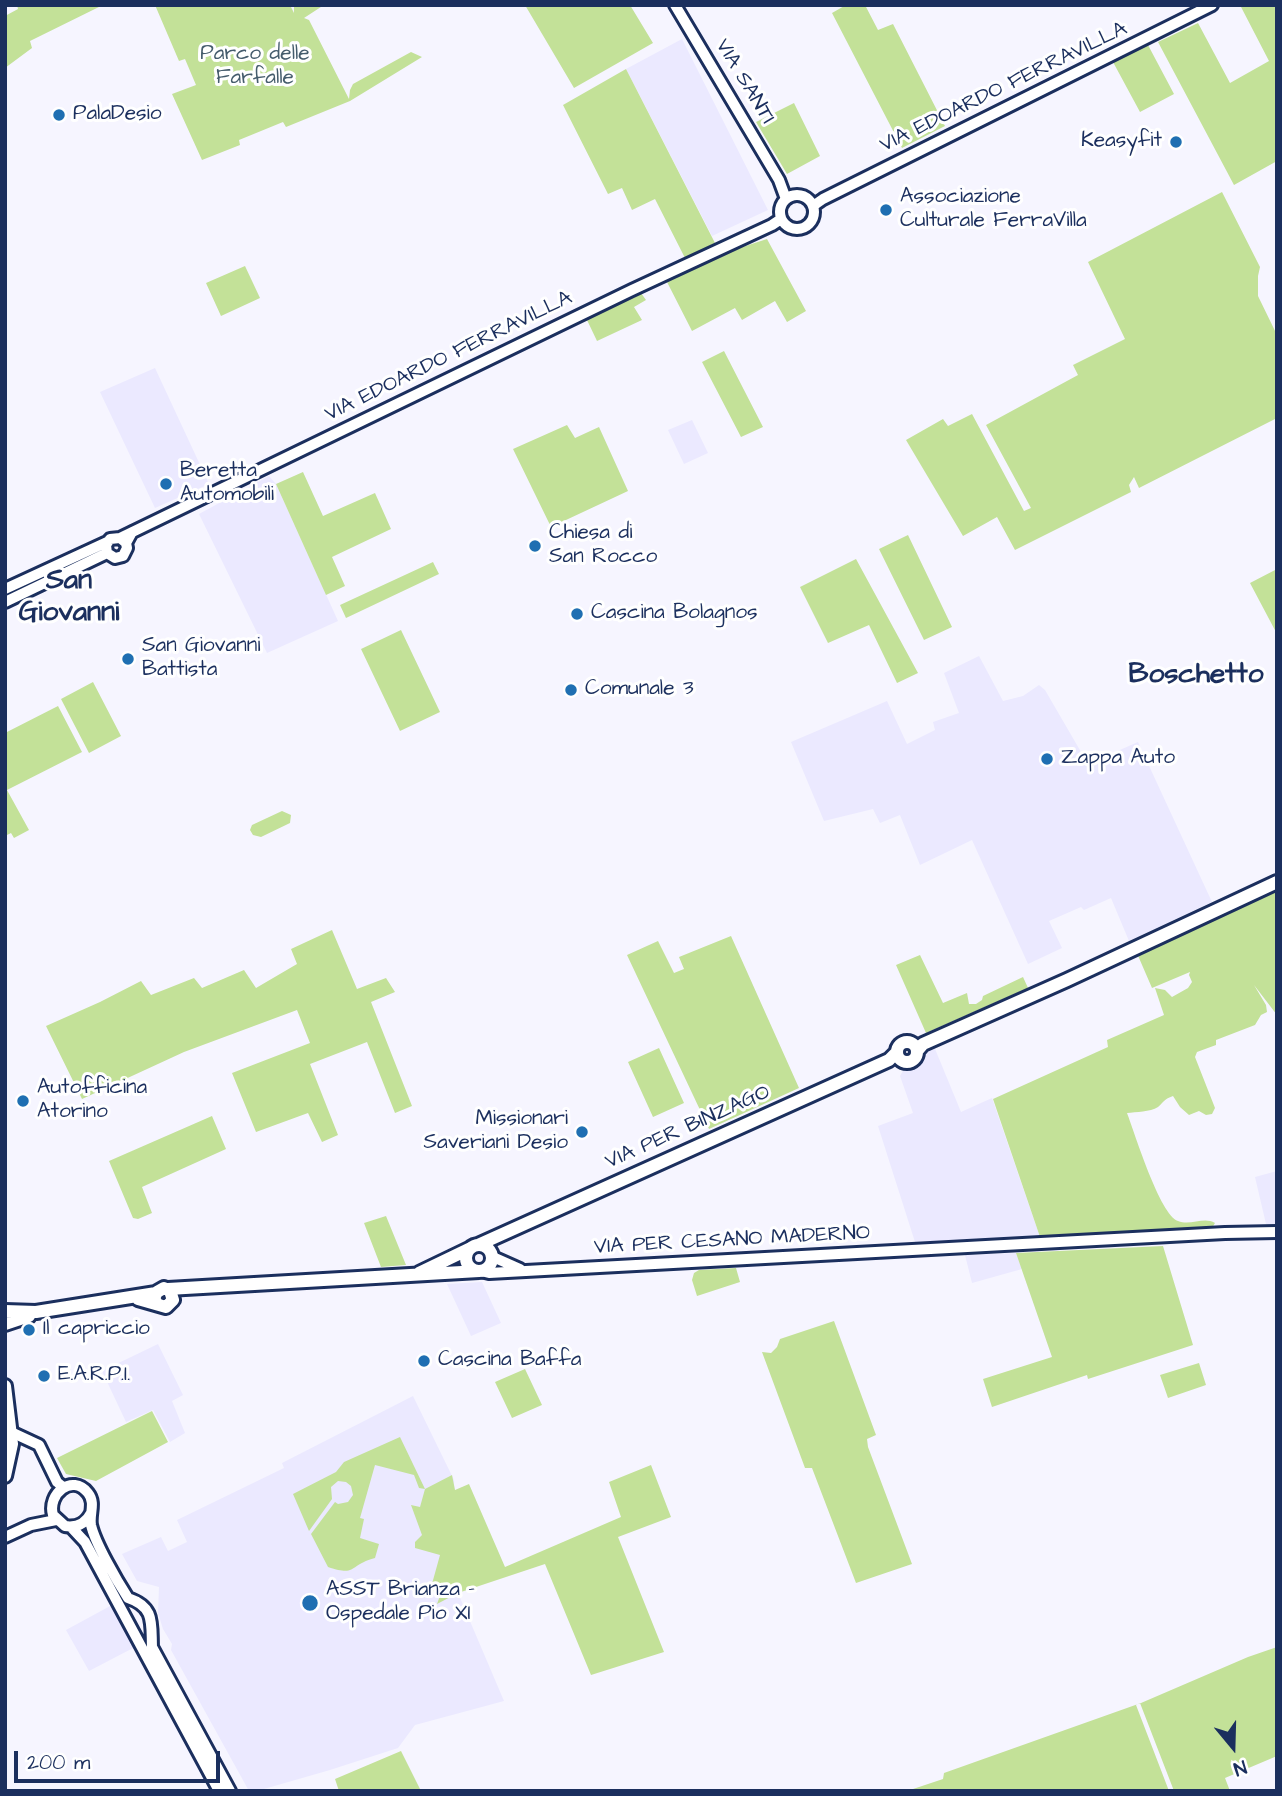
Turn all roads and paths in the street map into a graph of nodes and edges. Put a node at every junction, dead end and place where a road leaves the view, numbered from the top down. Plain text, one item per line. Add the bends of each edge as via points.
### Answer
1 (675, 5) edge
2 (1212, 5) edge
3 (791, 197) junction
4 (813, 206) junction
5 (781, 219) junction
6 (123, 540) junction
7 (107, 548) junction
8 (5, 589) edge
9 (5, 602) edge
10 (1277, 882) edge
11 (1277, 1232) edge
12 (504, 1234) junction
13 (474, 1247) junction
14 (492, 1255) junction
15 (480, 1271) junction
16 (526, 1271) junction
17 (416, 1275) junction
18 (5, 1311) edge
19 (36, 1312) junction
20 (5, 1324) edge
21 (5, 1386) edge
22 (9, 1443) edge
23 (5, 1476) edge
24 (63, 1487) junction
25 (91, 1513) junction
26 (56, 1520) junction
27 (71, 1527) junction
28 (8, 1533) edge
29 (151, 1626) junction
30 (131, 1628) junction
31 (219, 1791) edge
32 (230, 1791) edge

1 - 3 street, VIA SANTI
2 - 4 street, VIA EDOARDO FERRAVILLA
3 - 4 street via 806,198
3 - 5 street via 780,208
4 - 5 street via 812,220 805,227 791,229
5 - 6 street, VIA EDOARDO FERRAVILLA via 133,530
6 - 7 street via 113,538
6 - 7 street via 126,551 120,557 112,557
7 - 8 street
7 - 9 street
10 - 12 main road, VIA PER BINZAGO via 918,1046 902,1043 896,1057
11 - 16 street, VIA PER CESANO MADERNO via 972,1242 939,1249
12 - 13 main road, VIA PER BINZAGO
12 - 14 main road
13 - 14 main road via 486,1247
13 - 15 main road via 467,1263
13 - 17 main road, VIA PER CESANO MADERNO
14 - 15 main road via 489,1267
14 - 16 street, VIA PER CESANO MADERNO
15 - 16 street, VIA PER CESANO MADERNO
15 - 17 main road, VIA PER CESANO MADERNO
17 - 19 main road, VIA PER CESANO MADERNO via 195,1287 163,1297
18 - 19 main road, VIA PER CESANO MADERNO
19 - 20 main road, VIA PER CESANO MADERNO
21 - 22 main road
22 - 23 main road
22 - 24 street via 39,1445
24 - 25 street via 77,1486 87,1492
24 - 26 street via 51,1502
25 - 27 street via 83,1523
25 - 29 street via 92,1529 120,1586 128,1598 141,1603
26 - 27 street
26 - 28 street
27 - 30 street via 85,1542
29 - 30 street
29 - 32 street via 152,1647
30 - 31 street

